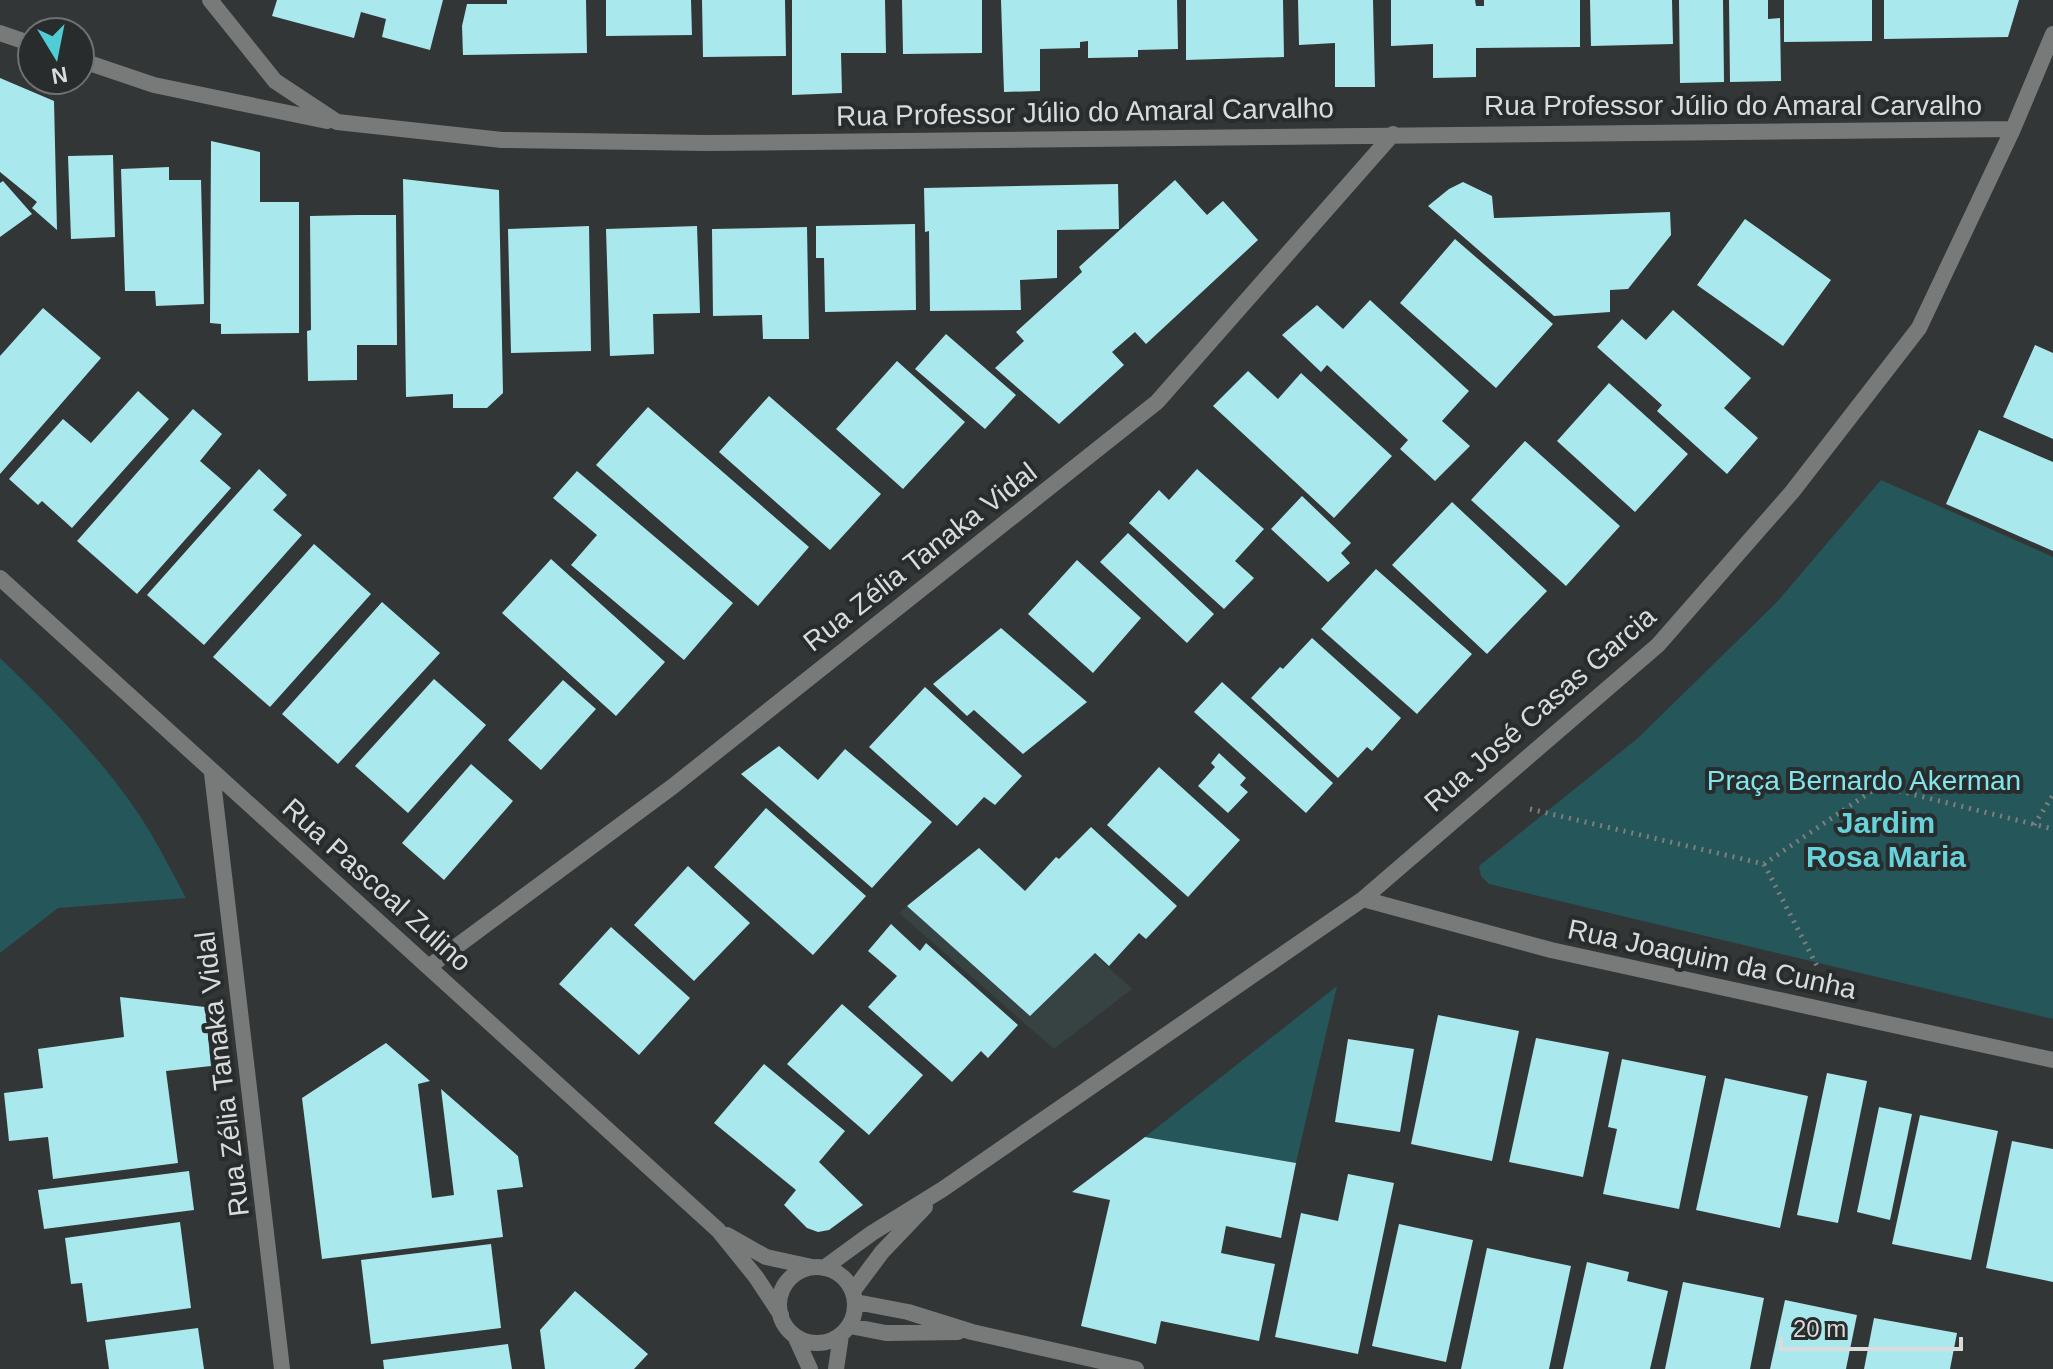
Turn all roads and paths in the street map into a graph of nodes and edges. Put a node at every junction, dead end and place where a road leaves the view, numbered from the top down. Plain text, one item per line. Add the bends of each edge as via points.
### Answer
1 (210, 0) edge
2 (2053, 34) edge
3 (96, 65) edge
4 (337, 122) junction
5 (2013, 129) junction
6 (1393, 134) junction
7 (0, 578) edge
8 (212, 773) junction
9 (2053, 795) edge
10 (1480, 797) junction
11 (2034, 825) junction
12 (2053, 829) edge
13 (1764, 864) junction
14 (1363, 899) junction
15 (430, 966) junction
16 (1838, 1013) junction
17 (2053, 1060) edge
18 (943, 1189) junction
19 (718, 1230) junction
20 (818, 1268) junction
21 (854, 1296) junction
22 (781, 1315) junction
23 (845, 1331) junction
24 (972, 1332) junction
25 (795, 1336) junction
26 (282, 1369) edge
27 (810, 1369) edge
28 (836, 1369) edge
29 (1136, 1369) edge

1 - 4 street, Rua Professor Júlio do Amaral Carvalho via 275,81
2 - 5 street, Rua José Casas Garcia
3 - 4 street via 154,85
4 - 6 street, Rua Professor Júlio do Amaral Carvalho via 502,140 707,143
5 - 6 street, Rua Professor Júlio do Amaral Carvalho
5 - 10 street, Rua José Casas Garcia via 1919,328 1792,492 1658,645
6 - 15 street, Rua Zélia Tanaka Vidal via 1157,402 672,787
7 - 8 street, Rua Pascoal Zulino
8 - 15 street, Rua Pascoal Zulino
8 - 26 street, Rua Zélia Tanaka Vidal
9 - 11 path
10 - 13 path
10 - 14 street, Rua José Casas Garcia
11 - 12 path
11 - 13 path via 1879,786
13 - 16 path
14 - 16 street, Rua Joaquim da Cunha via 1551,950
14 - 18 street, Rua José Casas Garcia
15 - 19 street, Rua Pascoal Zulino
16 - 17 street, Rua Joaquim da Cunha
18 - 20 street, Rua José Casas Garcia
18 - 21 street, Rua José Casas Garcia via 882,1252
19 - 20 street, Rua Pascoal Zulino via 766,1257
19 - 22 street, Rua Pascoal Zulino
20 - 21 street via 836,1272
20 - 22 street via 789,1279 779,1302
21 - 23 street via 855,1314
21 - 24 street
22 - 25 street
23 - 24 street
23 - 25 street via 818,1343
23 - 28 street
24 - 29 street
25 - 27 street

